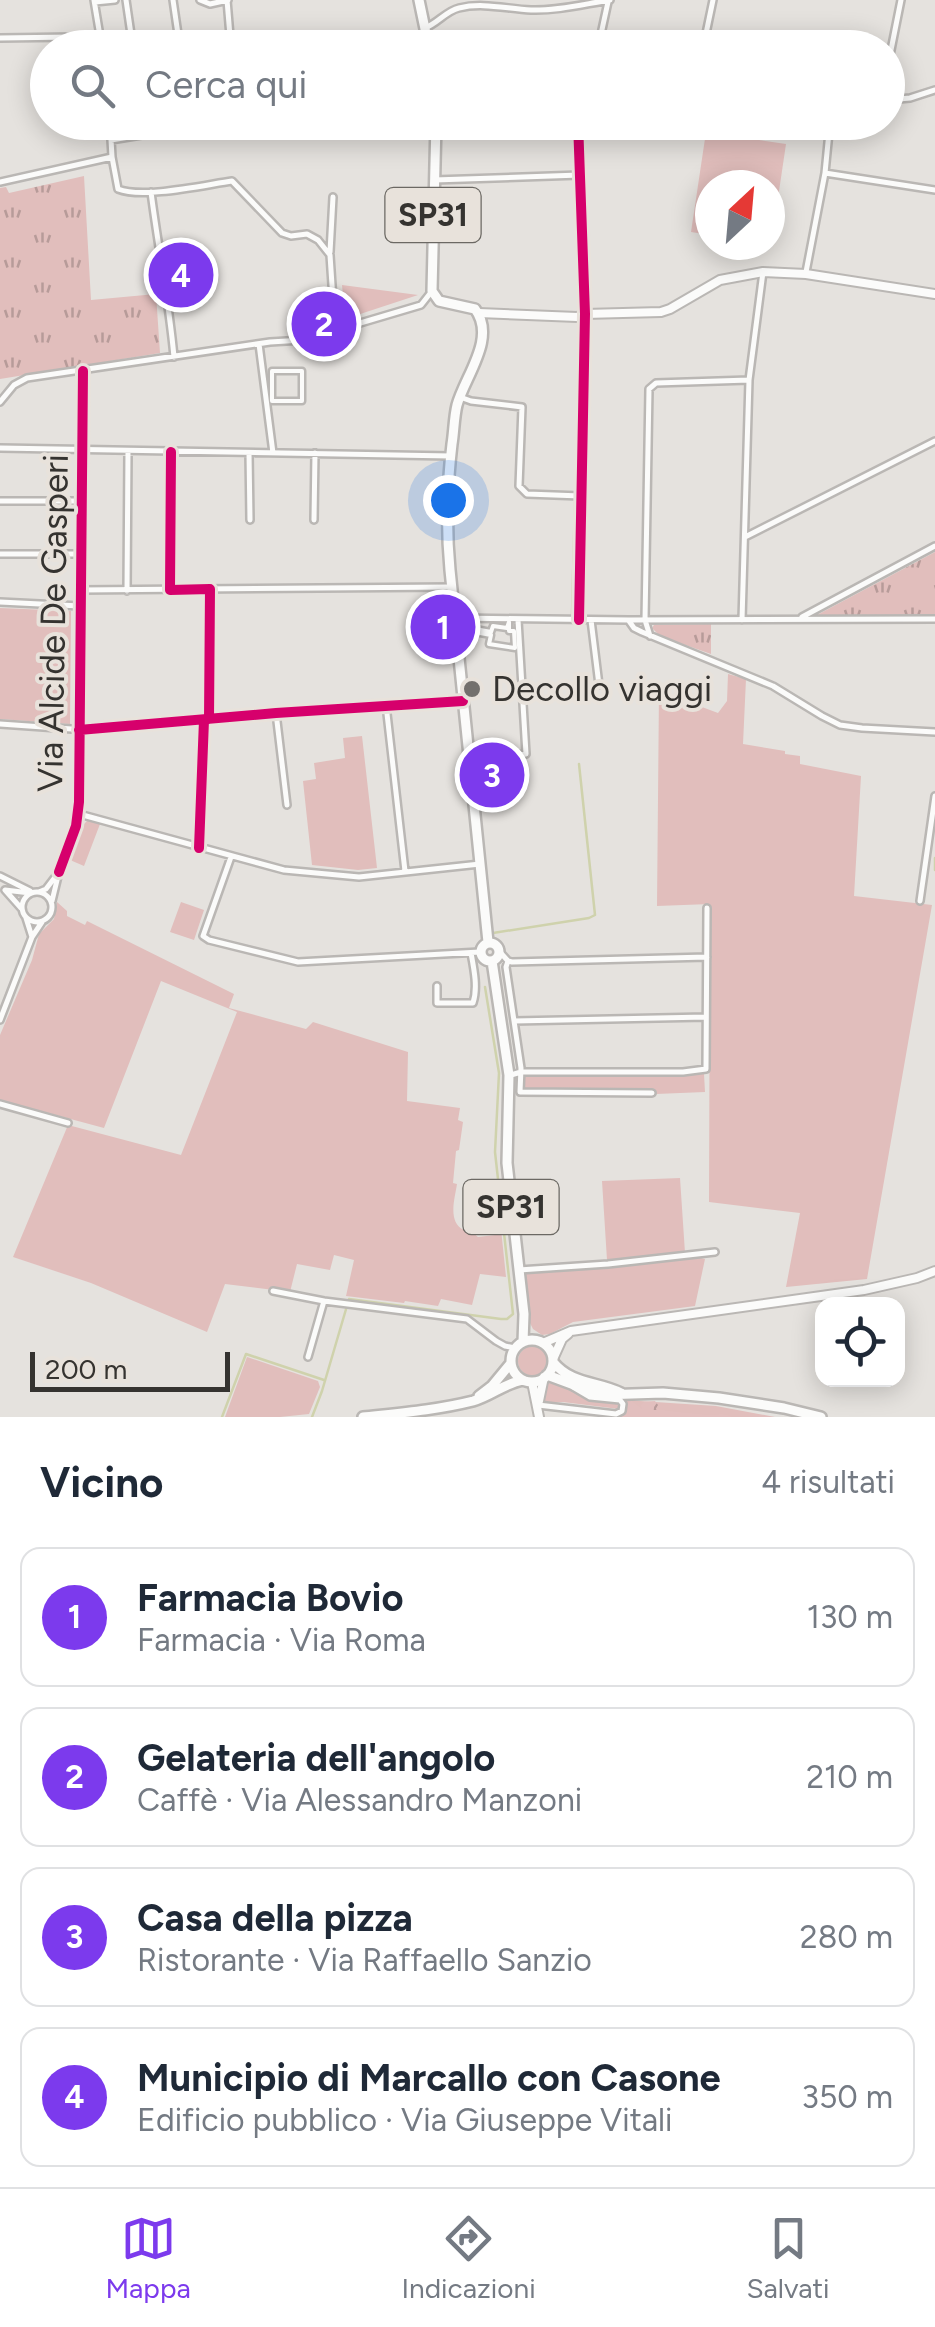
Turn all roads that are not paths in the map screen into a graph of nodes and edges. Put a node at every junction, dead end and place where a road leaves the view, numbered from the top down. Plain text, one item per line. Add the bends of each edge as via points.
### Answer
1 (116, 0) edge
2 (126, 0) edge
3 (173, 0) edge
4 (200, 0) edge
5 (228, 0) edge
6 (419, 0) edge
7 (609, 0) edge
8 (713, 0) edge
9 (901, 0) edge
10 (94, 1) edge
11 (210, 2) edge
12 (425, 28) joint
13 (99, 30) edge
14 (130, 30) edge
15 (177, 30) edge
16 (230, 30) edge
17 (602, 30) edge
18 (707, 30) edge
19 (895, 30) edge
20 (0, 38) edge
21 (30, 38) edge
22 (935, 90) edge
23 (905, 98) edge
24 (111, 140) edge
25 (435, 140) edge
26 (579, 140) edge
27 (828, 140) edge
28 (112, 156) junction
29 (824, 172) junction
30 (580, 175) junction
31 (434, 180) junction
32 (0, 182) edge
33 (935, 190) edge
34 (151, 192) junction
35 (332, 198) dead end
36 (330, 254) junction
37 (763, 272) junction
38 (806, 274) junction
39 (432, 291) junction
40 (935, 294) edge
41 (479, 313) junction
42 (585, 314) junction
43 (335, 330) junction
44 (259, 344) junction
45 (174, 357) junction
46 (83, 372) junction
47 (749, 380) junction
48 (460, 397) junction
49 (0, 402) edge
50 (272, 402) joint
51 (935, 441) edge
52 (0, 448) edge
53 (82, 450) junction
54 (128, 451) junction
55 (171, 452) junction
56 (248, 453) junction
57 (274, 453) junction
58 (315, 453) junction
59 (451, 456) junction
60 (580, 496) junction
61 (0, 501) edge
62 (81, 501) junction
63 (250, 520) dead end
64 (314, 520) dead end
65 (746, 537) junction
66 (935, 546) edge
67 (0, 554) edge
68 (80, 554) junction
69 (452, 587) junction
70 (80, 590) junction
71 (170, 590) junction
72 (127, 591) junction
73 (0, 602) edge
74 (80, 606) junction
75 (455, 618) junction
76 (518, 618) junction
77 (800, 619) junction
78 (579, 620) junction
79 (591, 620) junction
80 (629, 620) junction
81 (645, 620) junction
82 (742, 620) junction
83 (935, 620) edge
84 (470, 622) joint
85 (650, 636) junction
86 (599, 685) dead end
87 (463, 701) junction
88 (386, 705) junction
89 (276, 713) junction
90 (204, 720) junction
91 (0, 724) edge
92 (79, 730) junction
93 (935, 732) edge
94 (469, 760) junction
95 (935, 796) edge
96 (287, 805) dead end
97 (78, 814) junction
98 (199, 848) junction
99 (232, 857) junction
100 (480, 864) junction
101 (59, 872) junction
102 (405, 872) junction
103 (0, 876) edge
104 (2, 889) edge
105 (34, 892) junction
106 (920, 901) dead end
107 (51, 904) junction
108 (707, 908) dead end
109 (23, 913) junction
110 (45, 919) junction
111 (32, 937) junction
112 (488, 942) junction
113 (476, 952) junction
114 (499, 952) junction
115 (707, 957) junction
116 (492, 961) junction
117 (508, 961) junction
118 (437, 986) dead end
119 (706, 1017) junction
120 (0, 1020) edge
121 (514, 1021) junction
122 (520, 1072) junction
123 (509, 1075) junction
124 (652, 1094) dead end
125 (0, 1104) edge
126 (68, 1123) dead end
127 (715, 1252) dead end
128 (519, 1270) junction
129 (935, 1271) edge
130 (273, 1291) dead end
131 (324, 1301) junction
132 (524, 1314) junction
133 (571, 1331) junction
134 (542, 1342) junction
135 (519, 1345) junction
136 (308, 1356) dead end
137 (553, 1361) junction
138 (511, 1364) junction
139 (546, 1376) junction
140 (528, 1381) junction
141 (572, 1385) junction
142 (621, 1393) junction
143 (473, 1401) junction
144 (538, 1405) junction
145 (363, 1417) edge
146 (540, 1417) edge
147 (821, 1417) edge

1 - 10 street
2 - 14 street
3 - 15 street
4 - 11 street
5 - 11 street
5 - 16 street
6 - 12 main road
7 - 12 street via 531,10 470,6
7 - 17 street
8 - 18 street
9 - 19 street
10 - 13 street
20 - 21 street
22 - 23 street
24 - 28 street
25 - 31 main road, SP31
26 - 30 street
27 - 29 street
28 - 32 street
28 - 34 street via 122,192
29 - 33 street
29 - 38 street
30 - 31 street
30 - 42 street
31 - 39 main road, SP31
34 - 36 street via 232,181 282,232 307,234
34 - 45 street
35 - 36 street
36 - 43 street
37 - 38 street
37 - 42 street via 720,280 660,312
37 - 47 street
38 - 40 street
39 - 41 main road, SP31 via 442,302
39 - 43 street via 421,305
41 - 42 street
41 - 48 main road via 480,347
42 - 60 street
43 - 44 street
44 - 45 street
44 - 57 street
45 - 46 street
46 - 49 street via 21,380
46 - 53 street, Via Alcide De Gasperi
47 - 65 street
47 - 81 street via 650,386
48 - 59 main road
48 - 60 street via 522,406 522,490
50 - 50 street via 272,370 302,371 302,402
51 - 65 street
52 - 53 street
53 - 54 street
53 - 62 street, Via Alcide De Gasperi
54 - 55 street
54 - 72 street
55 - 56 street
55 - 71 street
56 - 57 street
56 - 63 street
57 - 58 street
58 - 59 street
58 - 64 street
59 - 69 main road
60 - 78 street
61 - 62 street
62 - 68 street, Via Alcide De Gasperi
65 - 82 street
66 - 77 street
67 - 68 street
68 - 70 street, Via Alcide De Gasperi
69 - 71 street
69 - 75 main road
70 - 72 street
70 - 74 street, Via Alcide De Gasperi
71 - 72 street
73 - 74 street
74 - 92 street, Via Alcide De Gasperi
75 - 76 street
75 - 87 main road
76 - 78 street
76 - 94 street via 526,754
77 - 82 street
77 - 83 street
78 - 79 street
79 - 80 street
79 - 86 street
80 - 81 street
80 - 85 street
81 - 82 street
81 - 85 street
84 - 84 street via 464,630 515,648 508,622 507,628 492,626 492,632 470,628
85 - 93 street via 773,686 840,725
87 - 88 street
87 - 94 main road
88 - 89 street
88 - 102 street
89 - 90 street
89 - 96 street
90 - 92 street
90 - 98 street
91 - 92 street
92 - 97 street, Via Alcide De Gasperi
94 - 100 main road
95 - 106 street
97 - 98 street
97 - 101 street, Via Alcide De Gasperi
98 - 99 street
99 - 102 street via 359,877
99 - 113 street via 203,936 209,940 298,962
100 - 102 street
100 - 112 main road
101 - 105 street via 46,889
101 - 107 street, Via Alcide De Gasperi
103 - 105 street
104 - 105 street
104 - 109 street
105 - 107 street
105 - 109 street via 23,901
107 - 110 street
108 - 115 street
109 - 110 street via 32,921
109 - 111 street
110 - 111 street
111 - 120 street
112 - 113 main road
112 - 114 main road
113 - 116 main road
113 - 118 street via 472,1003 437,1003
114 - 116 main road
114 - 117 street
115 - 117 street
115 - 119 street
116 - 123 main road, SP31
117 - 121 street
119 - 121 street
119 - 122 street via 706,1069
121 - 122 street
122 - 123 street
122 - 124 street via 523,1094
123 - 128 main road, SP31 via 507,1163
125 - 126 street
127 - 128 street
128 - 132 main road, SP31
129 - 133 street via 864,1290
130 - 131 street
131 - 135 street via 467,1319 505,1346
131 - 136 street
132 - 134 main road, SP31
132 - 135 main road, SP31
133 - 134 street
133 - 137 street
134 - 135 main road
134 - 137 main road
135 - 138 main road
137 - 139 main road
137 - 142 main road via 563,1373
138 - 140 main road
138 - 143 main road
139 - 140 main road
139 - 141 main road
139 - 144 street
140 - 143 main road
140 - 144 street
141 - 142 main road via 601,1395
141 - 144 street via 590,1397 620,1400 622,1411
142 - 147 main road via 719,1398
143 - 145 main road
144 - 146 street

